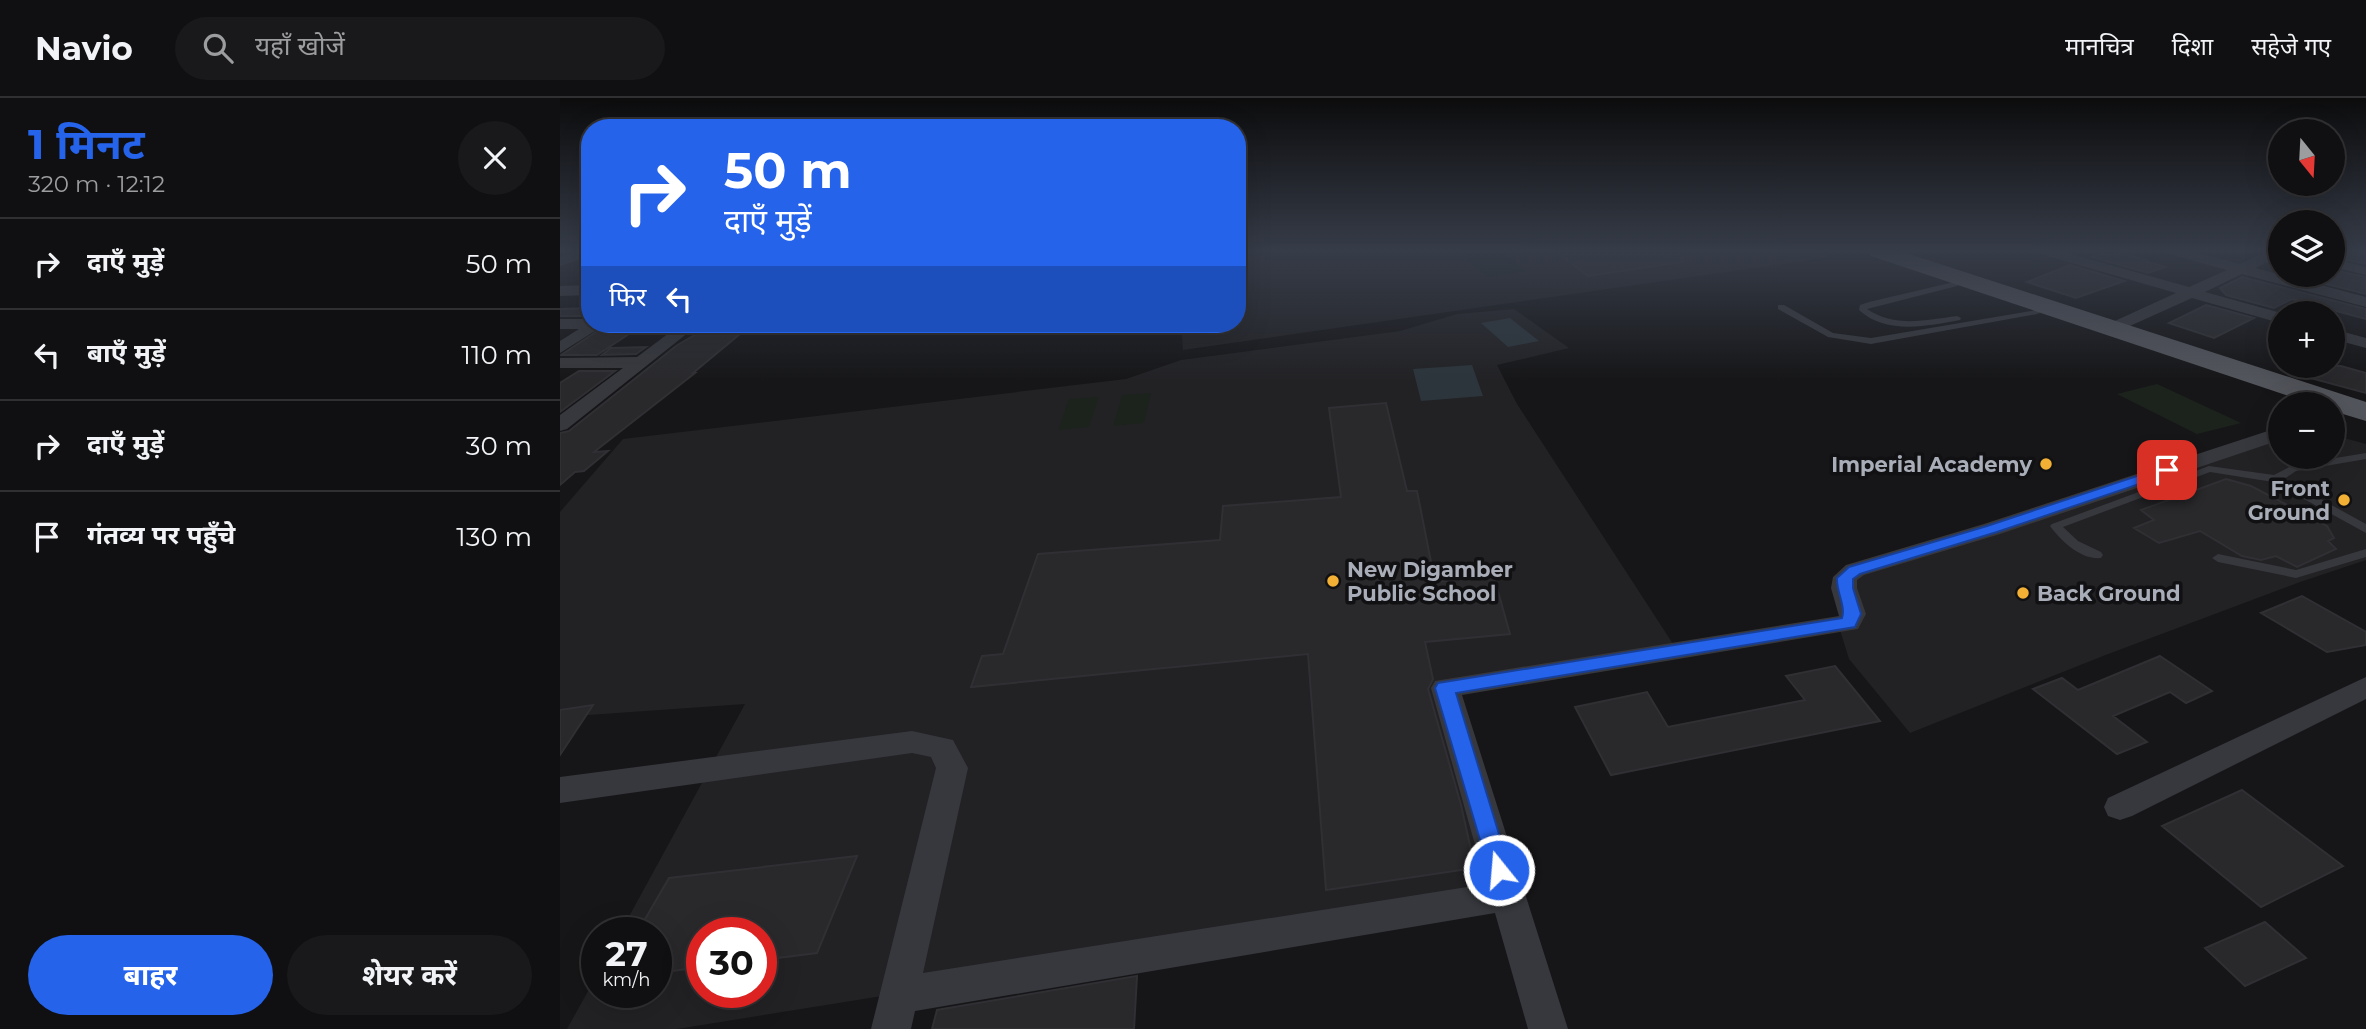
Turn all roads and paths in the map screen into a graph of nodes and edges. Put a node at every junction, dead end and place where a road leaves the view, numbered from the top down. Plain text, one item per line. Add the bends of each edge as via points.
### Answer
1 (1911, 294) edge
2 (1988, 294) edge
3 (1999, 294) edge
4 (2162, 294) edge
5 (2184, 294) edge
6 (2198, 294) edge
7 (2338, 294) edge
8 (2366, 302) edge
9 (1781, 307) dead end
10 (2056, 315) junction
11 (2268, 315) edge
12 (1999, 318) junction
13 (560, 324) edge
14 (581, 324) edge
15 (2104, 326) junction
16 (584, 333) edge
17 (680, 333) edge
18 (2345, 337) edge
19 (2366, 343) edge
20 (560, 348) edge
21 (643, 362) junction
22 (560, 363) edge
23 (2271, 392) edge
24 (2347, 415) edge
25 (560, 425) edge
26 (2268, 437) edge
27 (2366, 456) edge
28 (2276, 479) junction
29 (2366, 530) edge
30 (2366, 552) edge
31 (2097, 555) dead end
32 (2218, 558) dead end
33 (2366, 687) edge
34 (560, 790) edge
35 (2120, 807) dead end
36 (1507, 896) junction
37 (895, 1012) edge
38 (1548, 1029) edge

1 - 12 lane via 1863,310 1888,324
2 - 10 main road
3 - 10 main road
4 - 15 street
5 - 15 street
6 - 11 street
7 - 8 street
9 - 12 lane via 1831,335 1871,341
10 - 12 lane
10 - 15 main road
10 - 23 main road
13 - 14 street
15 - 24 main road
16 - 20 street
17 - 21 street
18 - 19 street
21 - 22 street
21 - 25 street
26 - 36 street via 1855,570 1845,578 1853,614 1849,623 1445,688
27 - 28 lane via 2293,468
28 - 29 lane
28 - 31 lane via 2209,469 2056,526 2064,537
30 - 32 lane via 2296,574
33 - 35 street
34 - 37 street via 912,742 942,748 952,768
36 - 37 street
36 - 38 street

